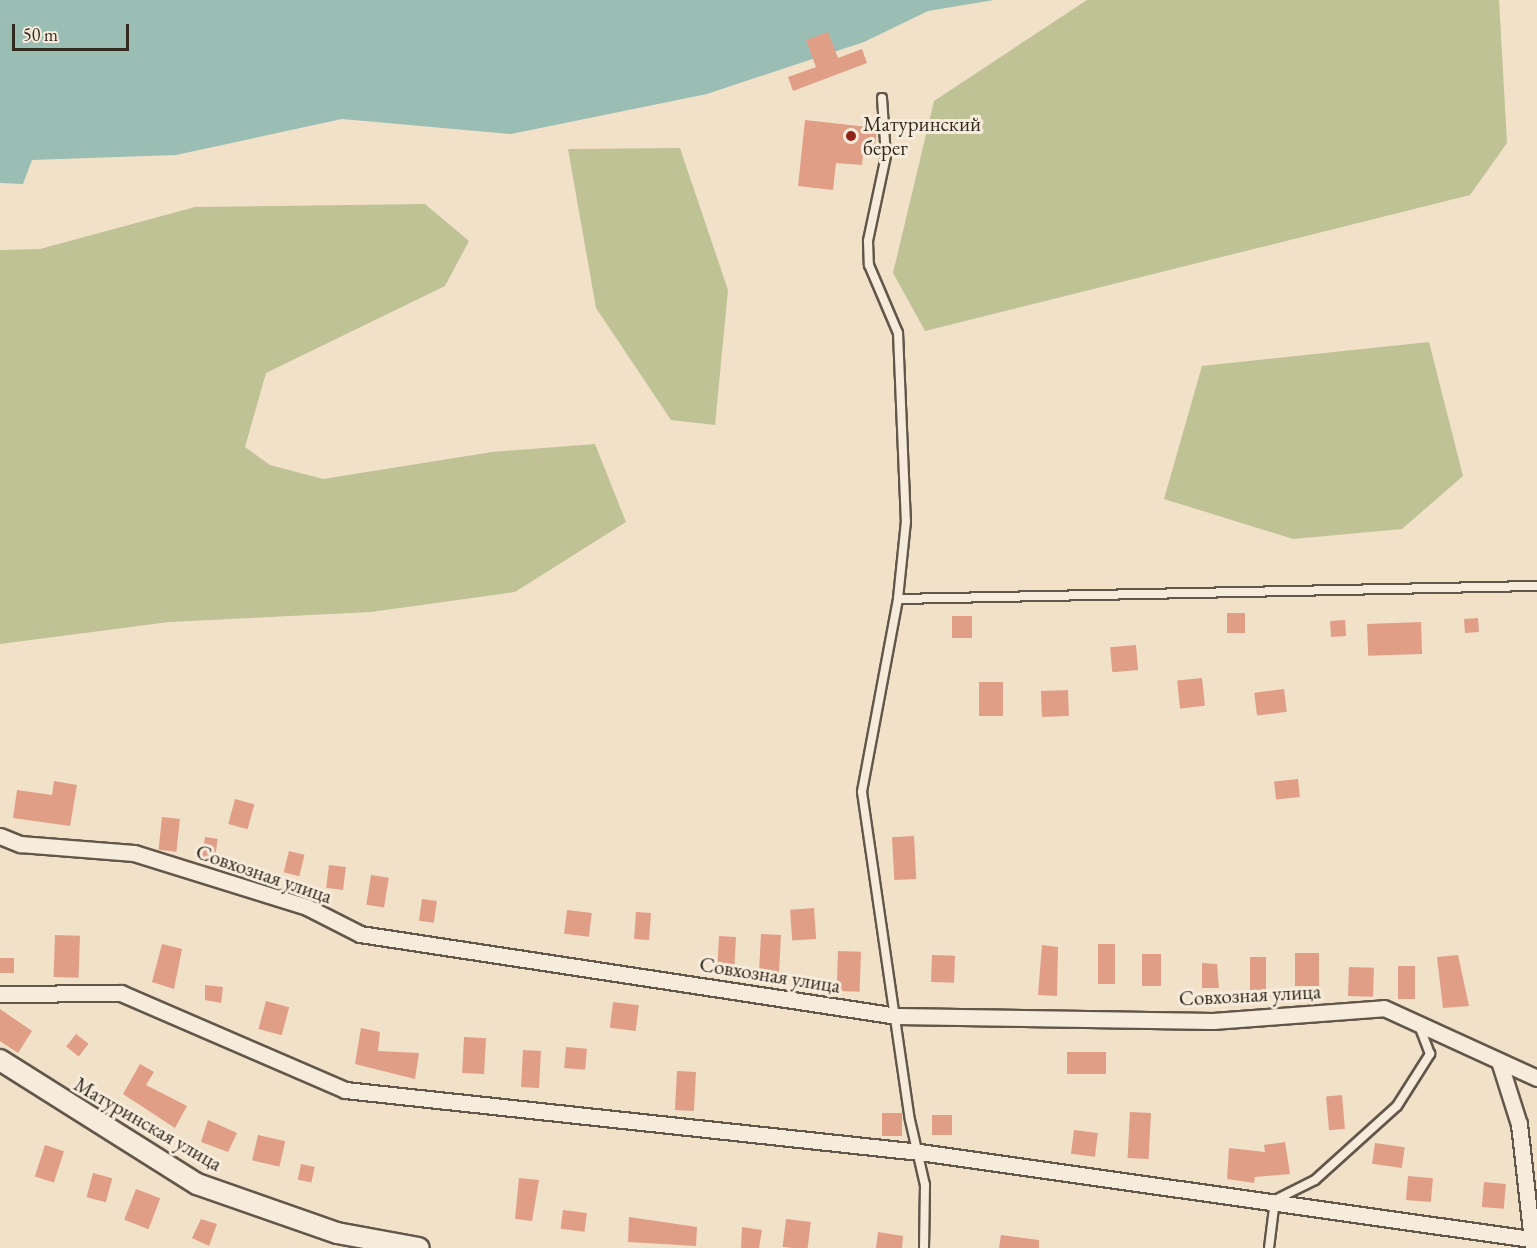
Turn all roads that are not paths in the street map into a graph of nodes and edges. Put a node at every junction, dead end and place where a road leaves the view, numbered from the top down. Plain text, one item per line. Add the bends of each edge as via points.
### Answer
1 (882, 98) dead end
2 (1537, 586) edge
3 (898, 599) junction
4 (0, 836) edge
5 (0, 994) edge
6 (897, 1016) junction
7 (1419, 1024) junction
8 (0, 1060) edge
9 (1499, 1061) junction
10 (1537, 1078) edge
11 (919, 1152) junction
12 (1275, 1200) junction
13 (1534, 1242) edge
14 (419, 1248) edge
15 (924, 1248) edge
16 (1269, 1248) edge

1 - 3 lane via 886,156 868,241 869,265 898,333 902,359 907,481
2 - 3 lane
3 - 6 lane via 862,792
4 - 6 street, Совхозная улица via 20,844 134,853 308,907 360,934
5 - 11 street via 121,993 345,1090
6 - 7 street, Совхозная улица via 1213,1021 1384,1008
6 - 11 lane via 910,1119
7 - 9 street, Совхозная улица
7 - 12 lane via 1430,1054 1397,1106 1315,1180
8 - 14 street, Матуринская улица via 196,1184 337,1233
9 - 10 street, Совхозная улица
9 - 13 street via 1519,1124
11 - 12 street
11 - 15 lane via 925,1185
12 - 13 street
12 - 16 lane

